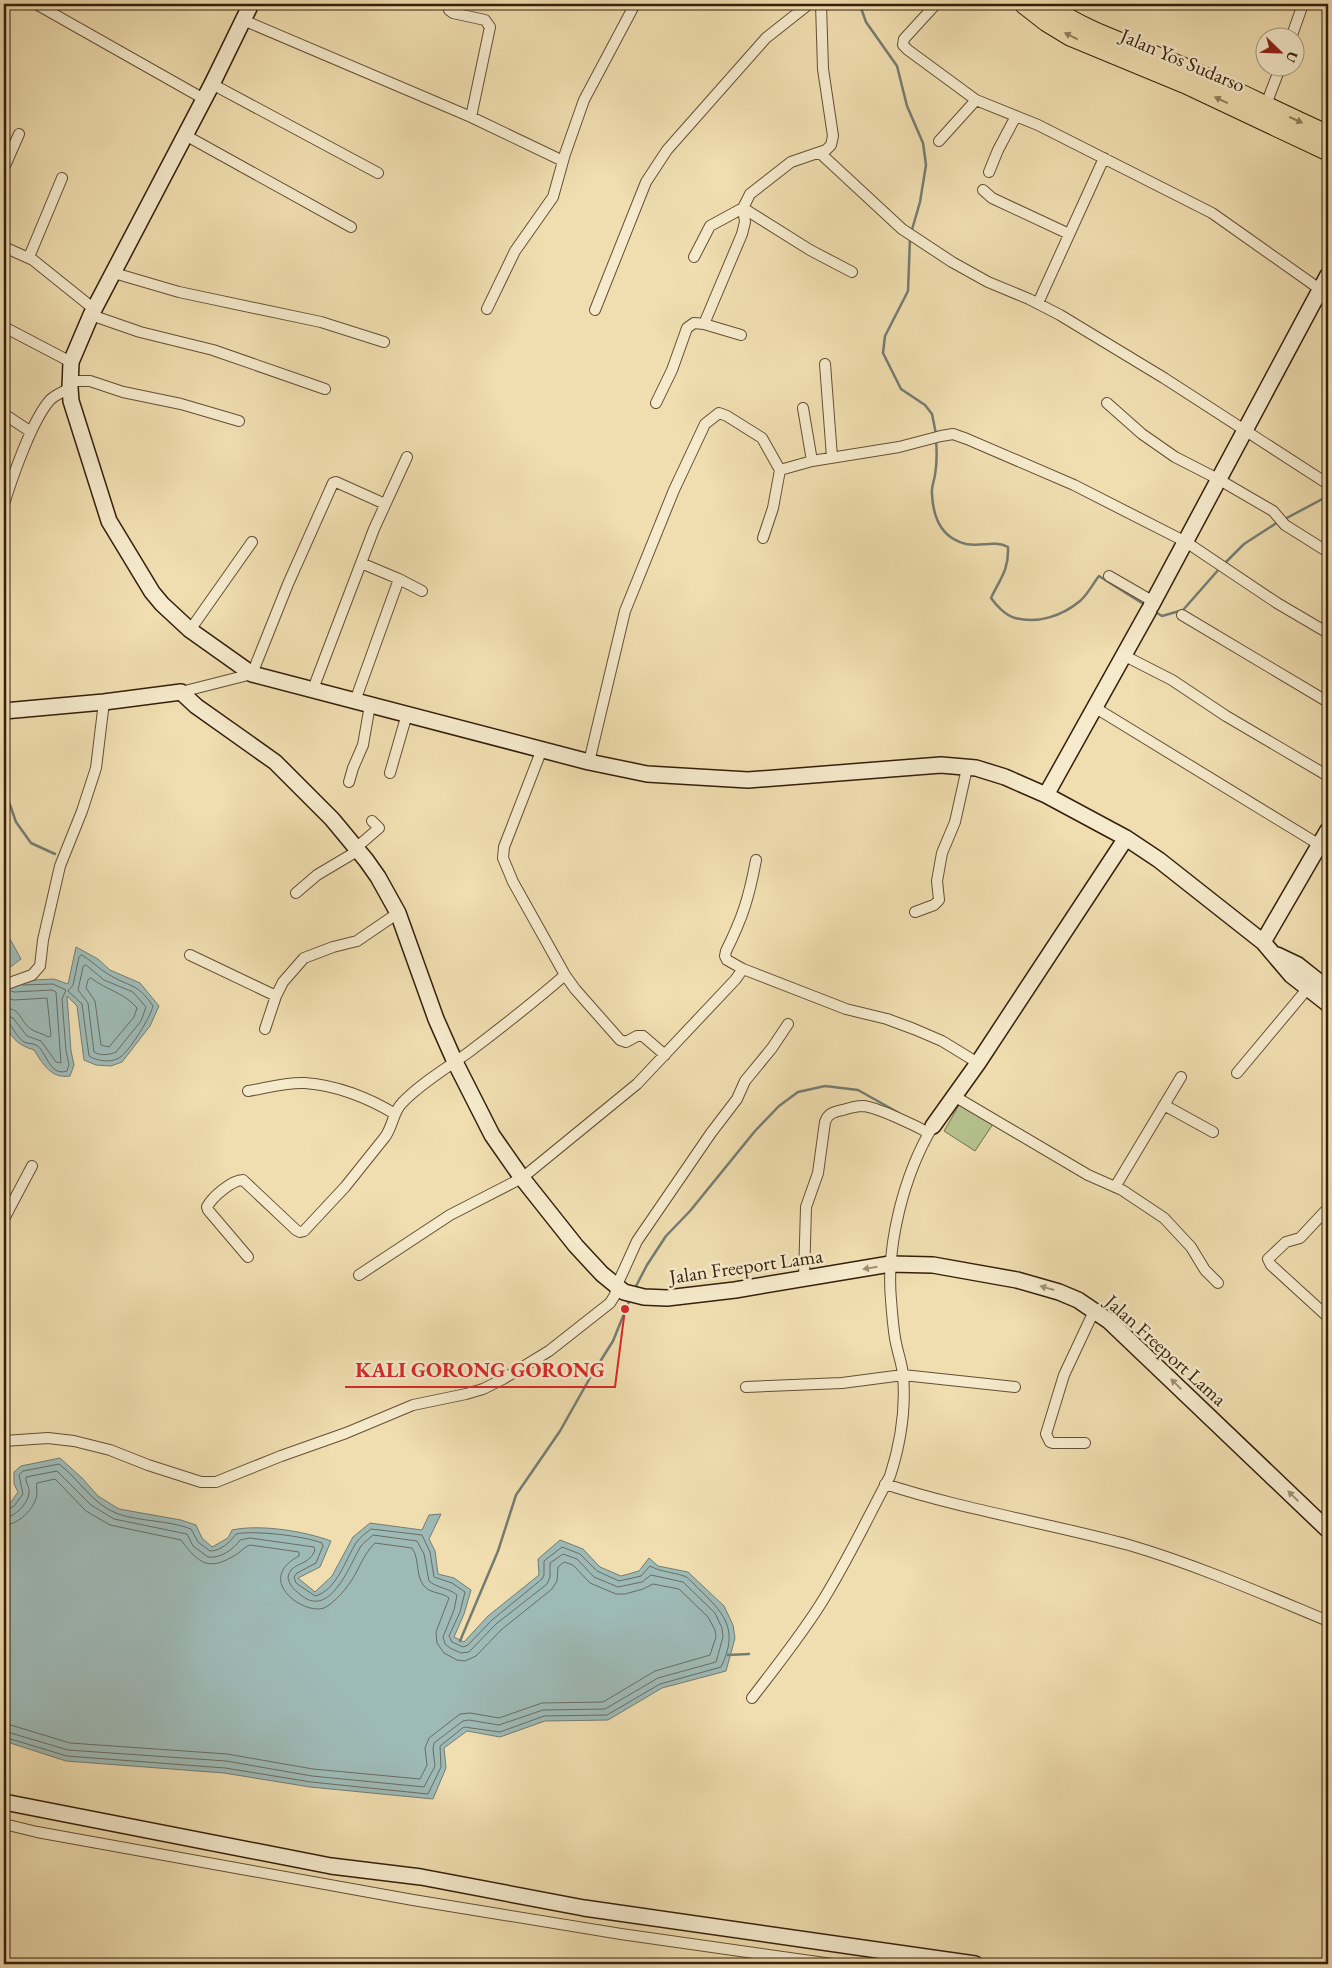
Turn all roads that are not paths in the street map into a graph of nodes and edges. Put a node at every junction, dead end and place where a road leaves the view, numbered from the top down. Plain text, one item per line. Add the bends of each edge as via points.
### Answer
1 (36, 4) edge
2 (251, 4) edge
3 (448, 4) edge
4 (636, 4) edge
5 (809, 4) edge
6 (821, 4) edge
7 (936, 4) edge
8 (1024, 4) edge
9 (1046, 4) edge
10 (1303, 4) edge
11 (243, 20) junction
12 (1295, 28) edge
13 (1106, 44) junction
14 (1276, 78) edge
15 (212, 84) junction
16 (204, 99) junction
17 (976, 100) junction
18 (1265, 107) junction
19 (1016, 116) junction
20 (470, 117) junction
21 (19, 134) dead end
22 (185, 135) junction
23 (1328, 135) edge
24 (939, 141) dead end
25 (1328, 151) edge
26 (820, 152) junction
27 (1104, 158) junction
28 (563, 161) junction
29 (4, 168) edge
30 (989, 172) dead end
31 (378, 173) dead end
32 (62, 178) dead end
33 (983, 190) dead end
34 (743, 208) junction
35 (351, 227) dead end
36 (1069, 234) junction
37 (4, 247) edge
38 (29, 257) junction
39 (694, 257) dead end
40 (852, 272) dead end
41 (114, 273) junction
42 (1328, 275) edge
43 (1324, 293) edge
44 (1038, 303) junction
45 (487, 309) dead end
46 (595, 310) dead end
47 (92, 312) junction
48 (704, 324) junction
49 (4, 327) edge
50 (741, 335) dead end
51 (384, 342) dead end
52 (71, 362) junction
53 (824, 364) dead end
54 (70, 385) junction
55 (325, 389) dead end
56 (656, 403) dead end
57 (1108, 403) dead end
58 (803, 408) dead end
59 (4, 414) edge
60 (239, 421) dead end
61 (1244, 430) junction
62 (32, 432) junction
63 (407, 457) dead end
64 (832, 457) junction
65 (812, 461) junction
66 (780, 470) junction
67 (1218, 479) junction
68 (1328, 484) edge
69 (6, 486) edge
70 (4, 504) edge
71 (385, 504) junction
72 (763, 538) dead end
73 (252, 542) dead end
74 (1186, 542) junction
75 (1328, 552) edge
76 (361, 564) junction
77 (1109, 576) dead end
78 (400, 579) junction
79 (422, 591) dead end
80 (1151, 606) junction
81 (1182, 615) dead end
82 (190, 630) junction
83 (1328, 633) edge
84 (1123, 655) junction
85 (252, 674) junction
86 (313, 690) junction
87 (181, 692) junction
88 (355, 701) junction
89 (104, 702) junction
90 (1328, 702) edge
91 (370, 705) junction
92 (1094, 707) junction
93 (4, 711) edge
94 (407, 714) junction
95 (542, 749) junction
96 (589, 762) junction
97 (967, 768) junction
98 (390, 773) dead end
99 (1328, 776) edge
100 (349, 782) dead end
101 (1046, 794) junction
102 (372, 821) dead end
103 (1328, 830) edge
104 (1126, 838) junction
105 (1324, 847) edge
106 (358, 849) junction
107 (756, 860) dead end
108 (296, 893) dead end
109 (915, 912) dead end
110 (398, 913) junction
111 (1263, 942) junction
112 (1273, 953) junction
113 (190, 955) dead end
114 (743, 969) junction
115 (565, 975) junction
116 (4, 985) edge
117 (1308, 988) junction
118 (1328, 989) edge
119 (276, 996) junction
120 (1328, 1004) edge
121 (788, 1024) dead end
122 (265, 1029) dead end
123 (665, 1055) junction
124 (455, 1062) junction
125 (978, 1063) junction
126 (1237, 1072) dead end
127 (1181, 1077) dead end
128 (248, 1091) dead end
129 (954, 1096) junction
130 (1164, 1105) junction
131 (395, 1114) junction
132 (931, 1130) junction
133 (1213, 1132) dead end
134 (32, 1166) dead end
135 (522, 1178) junction
136 (1115, 1187) junction
137 (1328, 1208) edge
138 (4, 1219) edge
139 (248, 1257) dead end
140 (890, 1264) junction
141 (359, 1275) dead end
142 (804, 1278) junction
143 (1218, 1283) dead end
144 (621, 1288) junction
145 (1094, 1310) junction
146 (1328, 1317) edge
147 (903, 1375) junction
148 (746, 1387) dead end
149 (1016, 1387) dead end
150 (4, 1440) edge
151 (1085, 1443) dead end
152 (888, 1480) junction
153 (1328, 1530) edge
154 (1328, 1621) edge
155 (752, 1698) dead end
156 (4, 1802) edge
157 (4, 1824) edge
158 (832, 1964) edge
159 (975, 1964) edge

1 - 16 street
2 - 11 street
3 - 20 street via 453,13 485,20 490,27
4 - 28 street via 584,100
5 - 46 street via 766,38 654,168
6 - 26 street via 823,70 833,138 829,148
7 - 17 street via 904,39 903,45
13 -> 8 highway, Jalan Yos Sudarso via 1062,32
9 - 13 highway, Jalan Yos Sudarso
10 - 12 street
11 - 15 street
11 - 20 street
13 - 18 highway, Jalan Yos Sudarso via 1187,69
25 -> 13 highway, Jalan Yos Sudarso
14 - 18 street
15 - 16 street
15 - 31 street
16 - 22 street
17 - 19 street
17 - 24 street
18 -> 23 highway, Jalan Yos Sudarso
19 - 27 street
19 - 30 street
20 - 28 street
21 - 29 street
22 - 35 street
22 - 41 street
26 - 34 street via 791,162 776,172 750,194
26 - 44 street via 902,229 969,272
27 - 36 street
27 - 43 street via 1225,221
28 - 45 street via 553,197 515,251
32 - 38 street
33 - 36 street via 992,198
34 - 39 street via 710,226
34 - 40 street
34 - 48 street via 745,222 742,234
36 - 44 street
37 - 38 street
38 - 47 street
41 - 47 street
41 - 51 street via 179,292 321,322
42 - 43 street
43 - 61 street
44 - 61 street
47 - 52 street
47 - 55 street via 144,334 214,350
48 - 50 street
48 - 56 street via 694,323 687,328
49 - 52 street
52 - 54 street
53 - 64 street
54 - 60 street via 90,381
54 - 62 street via 50,400
54 - 82 street via 72,401 110,522 152,592 174,618
57 - 67 street via 1142,434 1175,457
58 - 65 street
59 - 62 street
61 - 67 street
61 - 68 street
62 - 69 street
63 - 71 street
64 - 65 street
64 - 74 street via 952,434 1047,473
65 - 66 street
66 - 72 street
66 - 96 street via 762,438 735,420 719,413 705,424 674,490 625,611
67 - 74 street
67 - 75 street via 1273,511 1285,525
69 - 70 street
71 - 76 street
71 - 85 street via 336,482 331,486
73 - 82 street
74 - 80 street
74 - 83 street
76 - 78 street
76 - 86 street
77 - 80 street
78 - 79 street
78 - 88 street
80 - 84 street
81 - 90 street
82 - 85 street
84 - 92 street
84 - 99 street via 1172,680
85 - 86 street
85 - 87 street
86 - 88 street
87 - 89 street
87 - 106 street via 275,762
88 - 91 street
89 - 93 street
89 - 116 street via 96,768 60,866 40,966 32,975
91 - 94 street
91 - 100 street via 363,745
92 - 101 street
92 - 105 street
94 - 95 street
94 - 98 street
95 - 96 street
95 - 115 street via 504,847 503,858 526,907
96 - 97 street via 647,774 748,780 903,767 941,765
97 - 101 street via 1005,777
97 - 109 street via 956,822 942,852 937,881 939,900
101 - 104 street
102 - 106 street via 378,828
103 - 105 street
104 - 111 street
104 - 125 street
105 - 111 street
106 - 108 street via 317,875
106 - 110 street
107 - 114 street via 747,905 725,956
110 - 119 street via 357,941 304,958
110 - 124 street
111 - 112 street
112 - 117 street via 1291,975
112 - 118 street via 1298,965
113 - 119 street
114 - 123 street
114 - 125 street via 846,1009 914,1029
115 - 123 street via 620,1040 626,1042 643,1036
115 - 124 street
117 - 120 street
117 - 126 street
119 - 122 street
121 - 144 street via 745,1081 737,1099 637,1241
123 - 135 street via 637,1084
124 - 131 street via 403,1102
124 - 135 street via 492,1135
125 - 129 street
127 - 130 street
128 - 131 street via 304,1083 318,1085 368,1100
129 - 132 street
129 - 136 street via 1088,1175
130 - 133 street
130 - 136 street
131 - 139 street via 390,1130 345,1187 300,1232 243,1180 236,1181 210,1202 208,1210
132 - 140 street via 910,1174
132 - 142 street via 866,1107 857,1106 828,1115 817,1178 806,1207
134 - 138 street
135 - 141 street via 450,1215
135 - 144 street via 576,1246 602,1274
136 - 143 street via 1174,1227
137 - 146 street via 1300,1238 1286,1242 1268,1259
140 -> 142 street, Jalan Freeport Lama
145 -> 140 street, Jalan Freeport Lama via 1059,1292 1017,1280 933,1265
140 - 147 street via 895,1339
142 - 144 street, Jalan Freeport Lama via 667,1298 644,1297
144 - 150 street via 606,1308 549,1351 503,1379 466,1394 413,1405 216,1482 201,1482 74,1441 48,1438
145 - 151 street via 1064,1374 1046,1434 1053,1443
153 -> 145 street, Jalan Freeport Lama via 1124,1334
147 - 148 street via 842,1383
147 - 149 street
147 - 152 street via 902,1424
152 - 154 street via 938,1500 1155,1553
152 - 155 street via 820,1604
156 - 159 street via 331,1866 421,1877 584,1908
157 - 158 street via 422,1902

